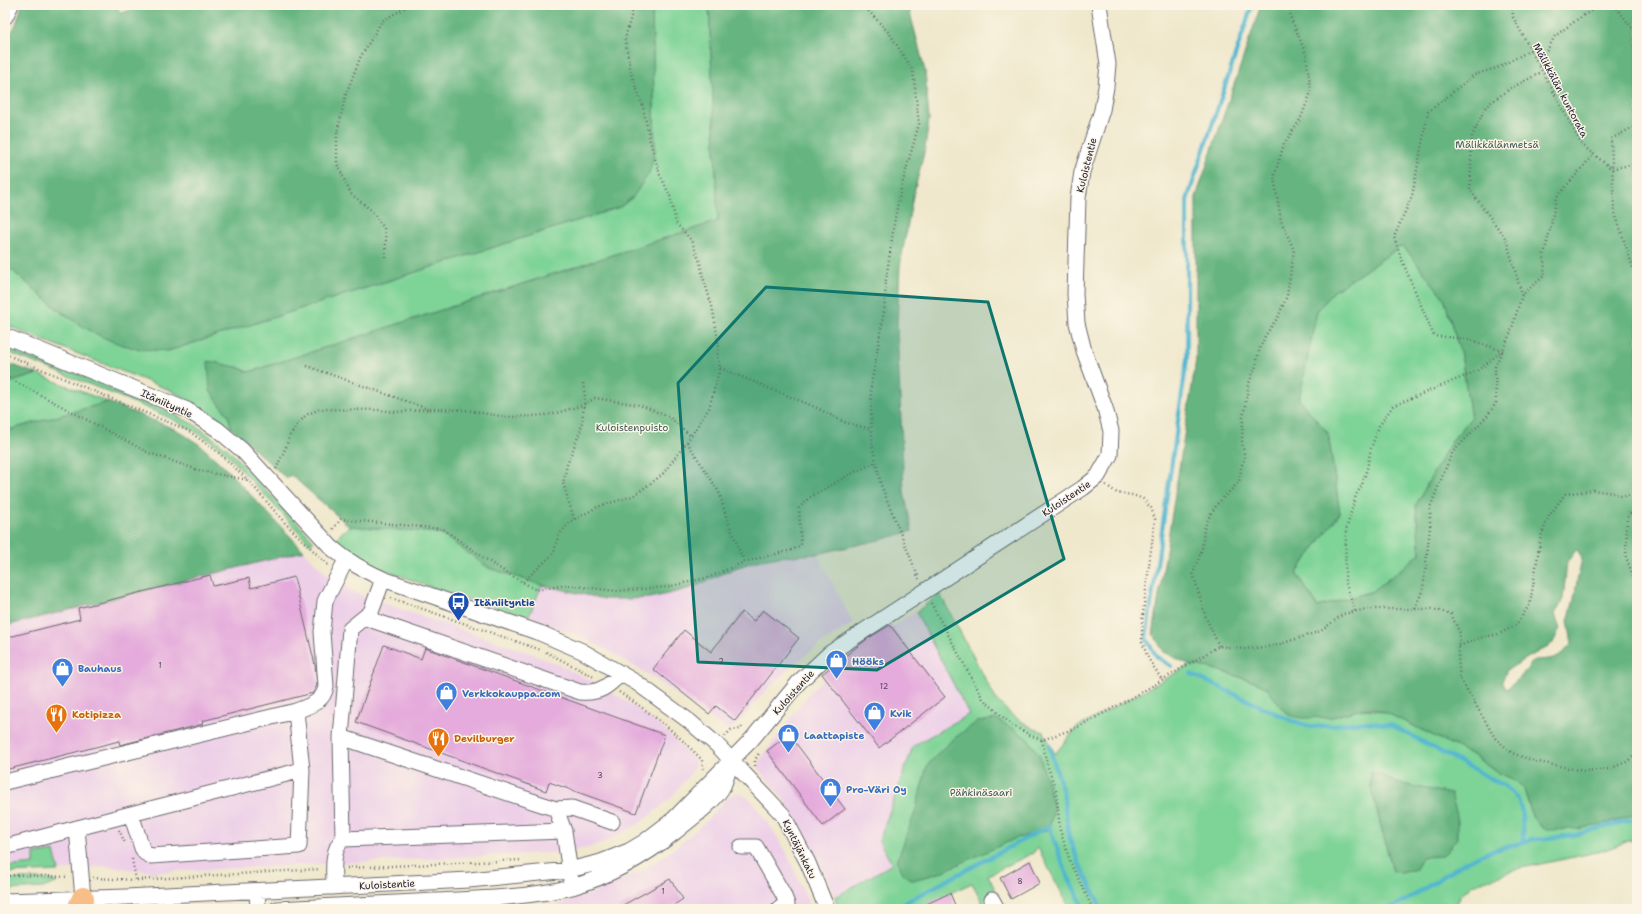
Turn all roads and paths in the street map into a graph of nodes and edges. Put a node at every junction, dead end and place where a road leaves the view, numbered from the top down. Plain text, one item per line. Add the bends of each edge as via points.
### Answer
1 (11, 5) edge
2 (410, 5) edge
3 (634, 5) edge
4 (863, 5) edge
5 (1099, 5) edge
6 (1291, 5) edge
7 (1512, 5) edge
8 (1600, 5) edge
9 (1614, 5) edge
10 (5, 17) edge
11 (1637, 34) edge
12 (1531, 50) junction
13 (1538, 65) junction
14 (1542, 72) junction
15 (1637, 125) edge
16 (1594, 154) junction
17 (1637, 163) edge
18 (1612, 168) junction
19 (385, 257) dead end
20 (1637, 280) edge
21 (1522, 295) junction
22 (5, 336) edge
23 (1503, 351) junction
24 (307, 366) dead end
25 (720, 368) junction
26 (5, 376) edge
27 (583, 382) dead end
28 (583, 405) junction
29 (429, 409) junction
30 (871, 429) junction
31 (691, 436) junction
32 (687, 442) junction
33 (876, 462) junction
34 (276, 469) dead end
35 (1098, 476) junction
36 (248, 480) dead end
37 (1637, 495) edge
38 (1637, 503) edge
39 (574, 519) junction
40 (332, 529) dead end
41 (346, 560) junction
42 (744, 562) junction
43 (383, 579) junction
44 (523, 582) junction
45 (1637, 587) edge
46 (924, 590) junction
47 (1414, 608) junction
48 (1355, 611) junction
49 (366, 618) junction
50 (1219, 646) junction
51 (1459, 646) junction
52 (621, 673) junction
53 (1162, 680) dead end
54 (296, 712) junction
55 (341, 737) junction
56 (1042, 740) junction
57 (762, 748) dead end
58 (1637, 754) edge
59 (731, 760) junction
60 (302, 770) junction
61 (756, 773) dead end
62 (5, 782) edge
63 (556, 809) junction
64 (131, 814) junction
65 (612, 822) dead end
66 (77, 828) junction
67 (564, 831) junction
68 (343, 839) junction
69 (5, 847) edge
70 (741, 847) dead end
71 (526, 859) dead end
72 (334, 869) junction
73 (569, 870) junction
74 (136, 880) dead end
75 (430, 882) junction
76 (572, 886) junction
77 (334, 887) junction
78 (257, 891) junction
79 (5, 901) edge
80 (83, 905) edge
81 (425, 905) edge
82 (440, 905) edge
83 (258, 909) edge
84 (277, 909) edge
85 (779, 909) edge
86 (827, 909) edge
87 (1093, 909) edge

1 - 10 street
2 - 19 path via 382,21 360,58 346,94 337,133 336,164 352,194 371,210 384,228
3 - 25 path via 625,39 632,73 660,175 670,196 676,224 691,240 700,262 716,328
4 - 30 path via 890,34 913,71 920,124 895,218 884,312 871,386
5 - 35 street, Kuloistentie via 1108,64 1102,110 1082,172 1078,198 1075,294 1077,323 1084,351 1111,431 1110,455
6 - 50 path via 1290,16 1306,54 1311,92 1300,120 1284,144 1274,177 1281,221 1294,250 1287,296 1278,317 1265,336 1249,383 1243,418 1242,442 1245,458 1240,478 1210,515 1193,574 1206,618
7 - 12 path, Mälikkälän kuntorata via 1513,17
8 - 13 path via 1554,36
9 - 11 path
12 - 13 path, Mälikkälän kuntorata
12 - 23 path via 1499,67 1474,75 1428,112 1412,196 1394,237 1434,336 1468,339
13 - 14 path, Mälikkälän kuntorata
14 - 16 path, Mälikkälän kuntorata via 1582,145
14 - 21 path via 1511,88 1486,106 1472,136 1470,190 1506,239
15 - 18 path via 1611,139
16 - 18 path, Mälikkälän kuntorata
16 - 21 path via 1556,198 1544,254 1545,275
17 - 18 path
18 - 20 path via 1614,210
21 - 23 path
22 - 41 street, Itäniityntie via 187,410 206,421 242,450 322,538
23 - 47 path via 1495,367 1496,403 1452,453 1430,508 1423,589
23 - 48 path via 1477,372 1393,406 1379,426 1346,530 1345,581
24 - 29 path
25 - 30 path via 815,407 844,422
25 - 31 path via 709,408
26 - 36 path via 149,453 201,471
27 - 28 path
28 - 29 path via 553,414 513,417 464,410
28 - 31 path via 595,398 640,405 669,417
28 - 39 path via 581,429 563,483
29 - 34 path via 396,412 320,409 306,415 289,437
30 - 33 path via 872,449
31 - 32 path
32 - 39 path via 662,475 633,496 597,507
32 - 42 path via 719,492
33 - 42 path via 809,498 799,508 801,545 792,550
33 - 46 path via 890,511
35 - 46 street, Kuloistentie
35 - 53 path via 1117,493 1143,499 1151,508 1155,519 1142,621 1142,642 1148,658
37 - 51 path via 1621,496 1593,490 1565,494 1549,516 1541,536 1530,604 1516,625 1499,634
38 - 45 path via 1627,518 1626,557
39 - 44 path via 558,536 554,554
40 - 44 path via 341,519 443,530
41 - 43 street, Itäniityntie
41 - 54 street via 325,601 322,632 325,693 317,702
42 - 44 path via 710,577 667,587 616,591 566,585 536,590
43 - 49 street via 371,612
43 - 52 street, Itäniityntie via 554,638
46 - 56 path via 983,699 1012,725
46 - 59 street, Kuloistentie via 830,653 800,682
47 - 48 path
47 - 51 path via 1451,614 1460,633
48 - 50 path via 1343,614 1321,631 1274,646
49 - 52 street via 580,692 600,691 609,686
49 - 55 street via 350,629
50 - 56 path via 1076,728
51 - 58 path via 1460,678 1495,738 1512,753 1534,761 1584,771 1609,769
52 - 59 street, Itäniityntie via 689,721 717,744
54 - 60 street
54 - 62 street
55 - 63 street
55 - 68 street
56 - 87 path via 1056,792 1060,830
57 - 61 path via 755,760
59 - 73 street, Kuloistentie via 674,819 644,842 614,857
59 - 76 street, Kuloistentie via 723,787 697,814 671,835 621,868
59 - 86 street, Kyntäjänkatu via 783,815 808,863
60 - 64 street
60 - 64 street via 299,846 151,856 144,853
63 - 65 street via 572,808
63 - 67 street
64 - 66 street
66 - 69 street
66 - 80 street
67 - 68 street
67 - 73 street
68 - 72 street via 337,845
70 - 85 street via 756,847 787,904
71 - 72 path
72 - 74 path
72 - 77 street
73 - 75 street, Kuloistentie
73 - 76 street
75 - 77 street, Kuloistentie
75 - 81 street
75 - 82 street
76 - 82 street, Kuloistentie
77 - 78 street, Kuloistentie
78 - 80 street, Kuloistentie
78 - 83 street
79 - 80 street, Kuloistentie
81 - 82 street, Kuloistentie
81 - 84 street, Kuloistentie

